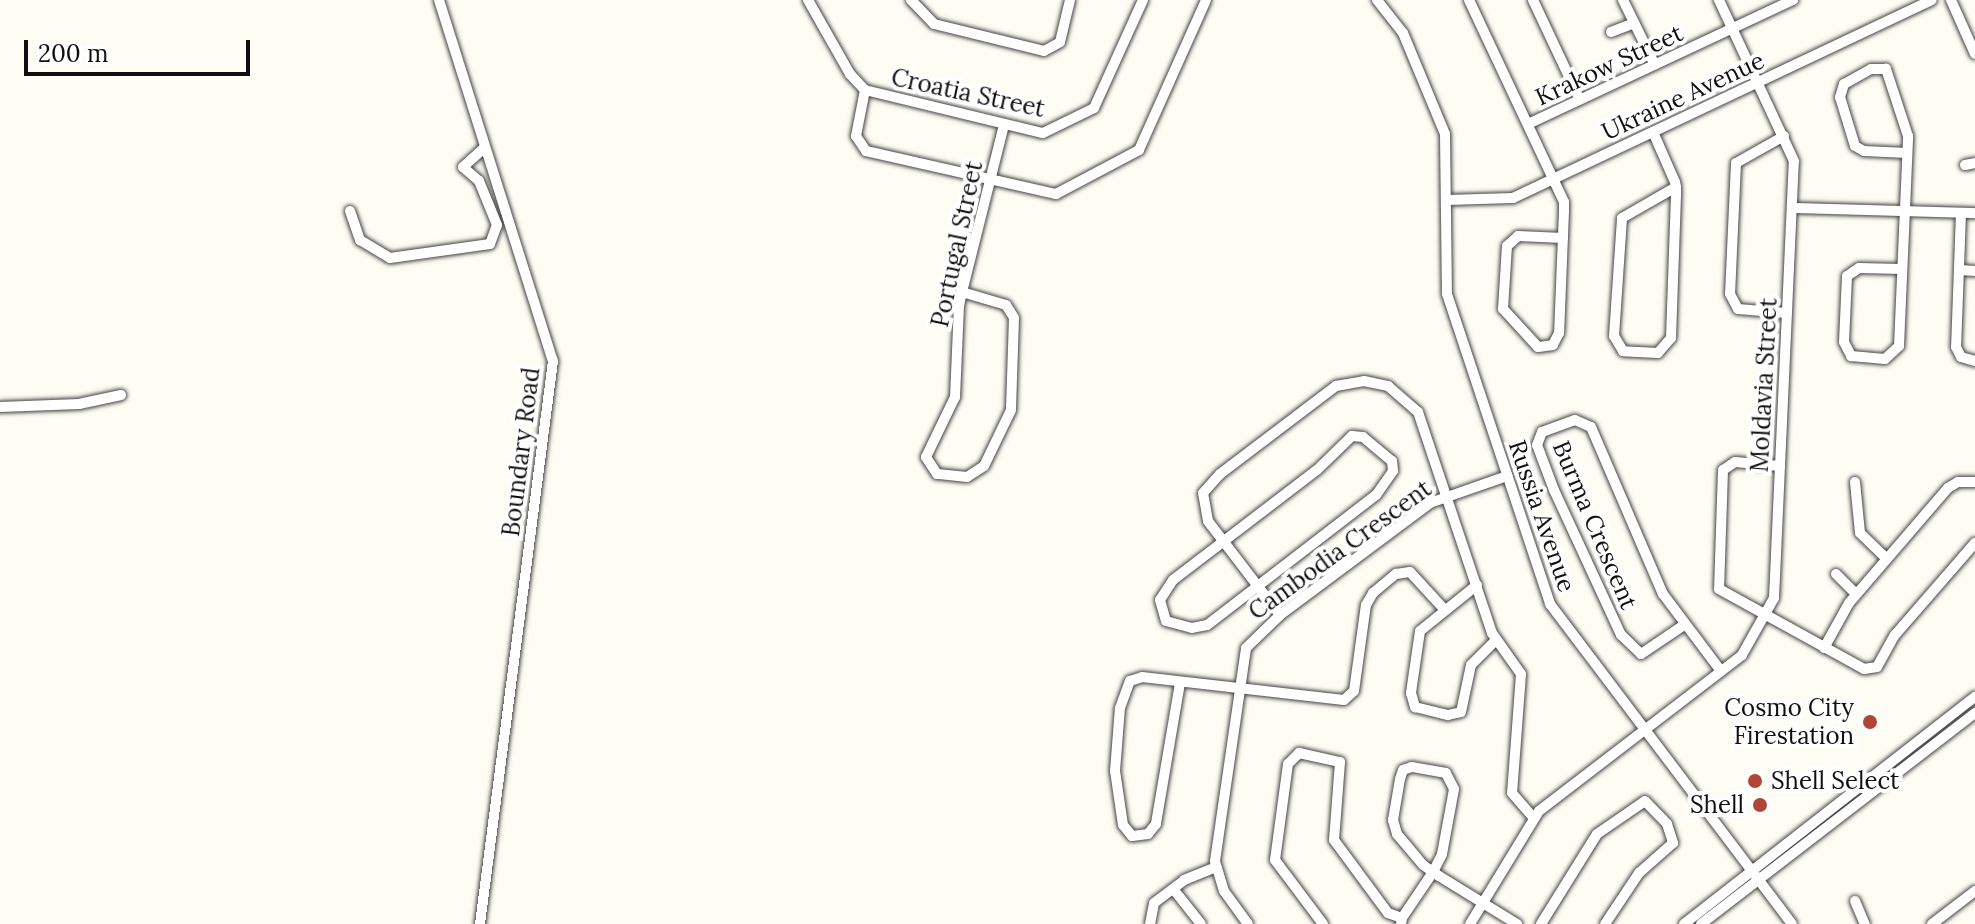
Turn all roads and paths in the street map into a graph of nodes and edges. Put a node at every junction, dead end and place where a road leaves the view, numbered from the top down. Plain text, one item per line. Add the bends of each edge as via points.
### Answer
1 (439, 0) edge
2 (808, 0) edge
3 (911, 0) edge
4 (1070, 0) edge
5 (1143, 0) edge
6 (1206, 0) edge
7 (1377, 0) edge
8 (1469, 0) edge
9 (1533, 0) edge
10 (1623, 0) edge
11 (1719, 0) edge
12 (1793, 0) edge
13 (1931, 0) edge
14 (1951, 0) edge
15 (1634, 23) junction
16 (1733, 29) junction
17 (1611, 32) dead end
18 (1975, 54) edge
19 (1655, 65) junction
20 (1758, 82) junction
21 (865, 90) junction
22 (1580, 100) junction
23 (1528, 124) junction
24 (1004, 125) junction
25 (1653, 132) junction
26 (1784, 136) junction
27 (484, 148) junction
28 (1907, 153) junction
29 (1554, 179) junction
30 (990, 181) junction
31 (1676, 187) junction
32 (1447, 200) junction
33 (1792, 208) junction
34 (1906, 210) junction
35 (350, 211) dead end
36 (1961, 213) junction
37 (1975, 213) edge
38 (1563, 238) junction
39 (1902, 269) junction
40 (1960, 270) junction
41 (1975, 271) edge
42 (962, 292) junction
43 (1787, 313) junction
44 (1975, 361) edge
45 (121, 395) dead end
46 (0, 407) edge
47 (1780, 466) junction
48 (1507, 476) junction
49 (1855, 482) dead end
50 (1975, 482) edge
51 (1447, 495) junction
52 (1224, 541) junction
53 (1975, 543) edge
54 (1887, 559) junction
55 (1836, 574) dead end
56 (1477, 585) junction
57 (1254, 589) junction
58 (1856, 594) junction
59 (1444, 609) junction
60 (1280, 615) junction
61 (1765, 617) junction
62 (1684, 625) junction
63 (1496, 640) junction
64 (1824, 648) junction
65 (1721, 671) junction
66 (1180, 683) junction
67 (1237, 689) junction
68 (1975, 697) edge
69 (1975, 713) edge
70 (1643, 729) junction
71 (1534, 818) junction
72 (1216, 867) junction
73 (1750, 869) junction
74 (1433, 872) junction
75 (1758, 879) junction
76 (1174, 890) junction
77 (1975, 891) edge
78 (1855, 901) dead end
79 (1482, 902) junction
80 (1402, 921) edge
81 (480, 924) edge
82 (1150, 924) edge
83 (1201, 924) edge
84 (1248, 924) edge
85 (1323, 924) edge
86 (1470, 924) edge
87 (1517, 924) edge
88 (1541, 924) edge
89 (1605, 924) edge
90 (1684, 924) edge
91 (1701, 924) edge
92 (1792, 924) edge
93 (1865, 924) edge
94 (1932, 924) edge

1 - 27 street, Boundary Road
2 - 21 street, Croatia Street via 850,74
3 - 4 street via 934,24 1044,51 1060,42
5 - 24 street, Croatia Street via 1091,111 1047,133
6 - 30 street via 1144,142 1133,156 1053,194
7 - 32 street, Russia Avenue via 1403,33 1444,132
8 - 23 street
9 - 22 street
10 - 15 street
11 - 16 street, Moldavia Street
12 - 16 street, Krakow Street
13 - 20 street, Ukraine Avenue
14 - 18 street
15 - 17 street
15 - 19 street
16 - 19 street, Krakow Street
16 - 20 street, Moldavia Street
19 - 22 street, Krakow Street
20 - 25 street, Ukraine Avenue
20 - 26 street, Moldavia Street
21 - 24 street, Croatia Street
21 - 30 street via 856,134 863,149
22 - 23 street, Krakow Street
23 - 29 street
24 - 30 street, Portugal Street
25 - 29 street, Ukraine Avenue
25 - 31 street
26 - 33 street, Moldavia Street via 1794,161
26 - 43 street via 1736,163 1730,294 1738,309
27 - 35 street via 463,167 479,181 497,225 490,244 390,258 360,240
27 - 81 street, Boundary Road via 553,366
28 - 28 street via 1855,146 1840,97 1844,84 1871,69 1888,71 1908,129
28 - 34 street
29 - 32 street, Ukraine Avenue via 1503,202
29 - 38 street via 1564,204
30 - 42 street, Portugal Street
31 - 31 street via 1670,342 1658,353 1623,351 1614,336 1622,218
32 - 48 street, Russia Avenue via 1447,294
33 - 34 street
33 - 43 street, Moldavia Street
34 - 36 street
34 - 39 street
36 - 37 street
36 - 40 street
38 - 38 street via 1559,333 1553,345 1538,347 1503,309 1507,246 1518,236
39 - 39 street via 1898,350 1885,359 1848,355 1844,342 1849,273 1859,268
40 - 41 street
40 - 44 street via 1956,347 1961,357
42 - 42 street, Portugal Street via 1012,311 1011,410 978,473 937,474 926,461 955,393
43 - 47 street, Moldavia Street
45 - 46 street via 79,404
47 - 61 street, Moldavia Street via 1775,593
47 - 61 street via 1735,462 1721,473 1718,586
48 - 51 street, Cambodia Crescent
48 - 70 street, Russia Avenue via 1550,604
49 - 54 street via 1860,533
50 - 54 street via 1948,488
51 - 52 street via 1412,403 1388,386 1350,381 1330,390 1208,486 1202,507
51 - 56 street
51 - 60 street, Cambodia Crescent
52 - 57 street
52 - 57 street via 1166,587 1159,604 1162,617 1172,625 1200,627
52 - 57 street via 1317,470 1352,436 1363,437 1390,457 1393,471 1376,495
53 - 64 street via 1895,635 1874,669
54 - 58 street
55 - 58 street
56 - 59 street
56 - 63 street
57 - 60 street
58 - 64 street
59 - 63 street via 1418,635 1411,698 1417,710 1461,712 1471,665
59 - 67 street via 1418,577 1399,572 1367,601 1350,697
60 - 67 street, Cambodia Crescent via 1246,648
61 - 64 street
61 - 65 street, Moldavia Street via 1747,650
62 - 62 street, Burma Crescent via 1663,594 1591,427 1575,420 1542,432 1537,445 1554,490 1621,635 1641,654
62 - 65 street, Burma Crescent
63 - 71 street via 1524,683 1512,793
65 - 70 street, Moldavia Street
66 - 66 street via 1138,678 1123,693 1115,784 1124,828 1132,836 1148,834 1156,824
66 - 67 street
67 - 72 street, Cambodia Crescent
68 - 73 street
69 - 75 street
70 - 71 street
70 - 73 street, Russia Avenue
71 - 79 street
72 - 76 street via 1193,875
72 - 84 street via 1224,891
73 - 75 street, Russia Avenue
73 - 90 street
74 - 74 street via 1393,824 1401,775 1410,767 1446,773 1454,783 1448,836
74 - 79 street
74 - 80 street
75 - 91 street
75 - 92 street, Russia Avenue
76 - 82 street via 1151,906
76 - 83 street
77 - 94 street
78 - 93 street
79 - 86 street
79 - 87 street
80 - 85 street via 1388,913 1334,840 1341,764 1331,756 1299,753 1288,764 1275,860
88 - 89 street via 1597,834 1645,801 1667,824 1673,843 1639,873

